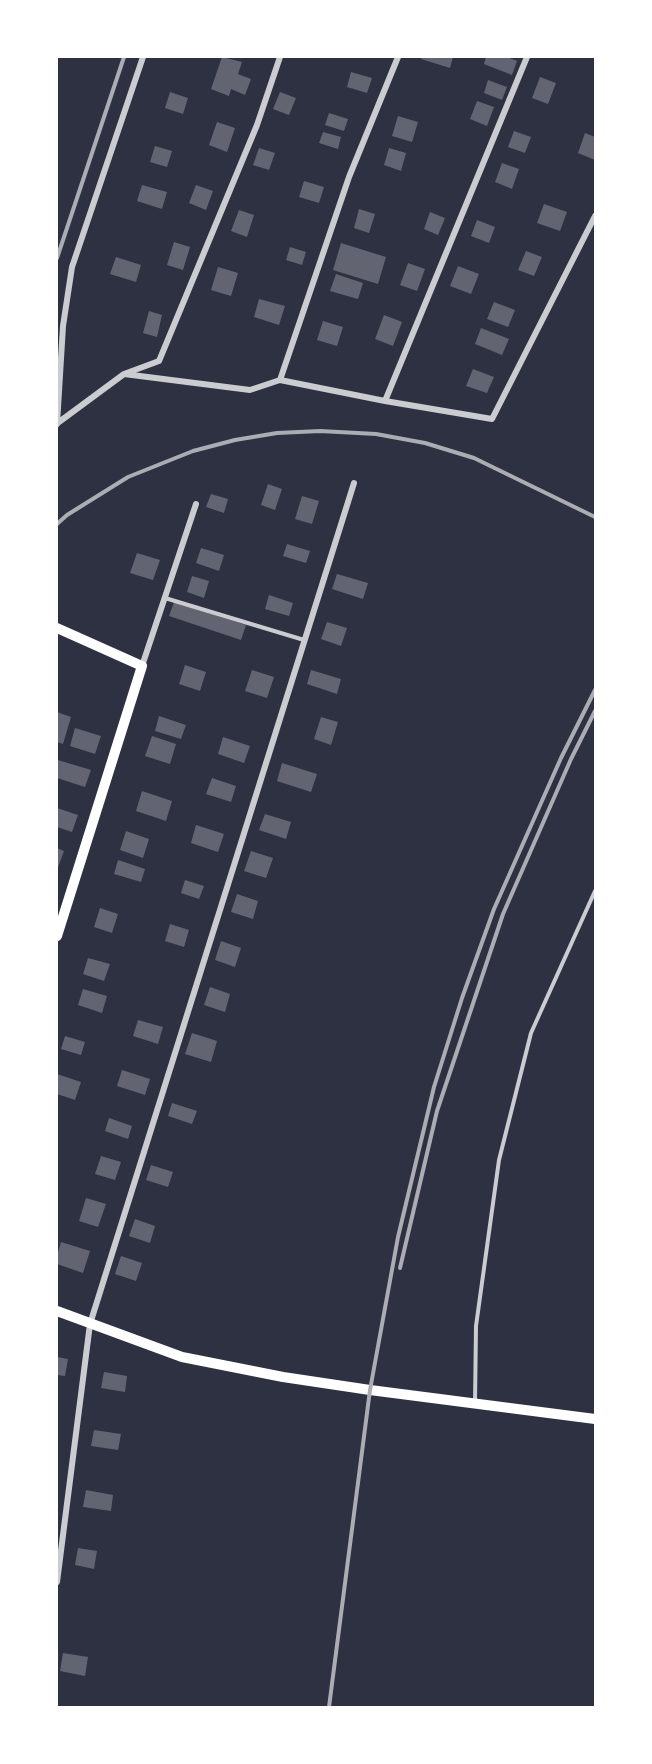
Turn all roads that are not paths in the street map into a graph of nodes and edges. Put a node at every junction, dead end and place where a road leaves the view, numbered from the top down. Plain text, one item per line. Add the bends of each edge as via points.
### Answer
1 (144, 57) edge
2 (280, 57) edge
3 (398, 57) edge
4 (527, 57) edge
5 (595, 216) edge
6 (124, 374) junction
7 (280, 380) junction
8 (385, 401) junction
9 (58, 423) edge
10 (354, 483) dead end
11 (196, 504) dead end
12 (165, 598) junction
13 (57, 628) edge
14 (305, 641) junction
15 (142, 666) junction
16 (595, 891) edge
17 (57, 936) edge
18 (57, 1311) edge
19 (90, 1324) junction
20 (475, 1403) junction
21 (595, 1419) edge
22 (57, 1582) edge

1 - 9 street via 72,267 63,326
2 - 6 street via 257,125 159,361
3 - 7 street via 349,177
4 - 8 street
5 - 8 street via 492,419
6 - 7 street via 250,390
6 - 9 street
7 - 8 street
10 - 14 street
11 - 12 street
12 - 14 lane
12 - 15 street
13 - 15 main road
14 - 19 street
15 - 17 main road
16 - 20 lane via 531,1033 499,1160 476,1326
18 - 19 main road
19 - 20 main road via 182,1357 283,1377
19 - 22 street
20 - 21 main road

